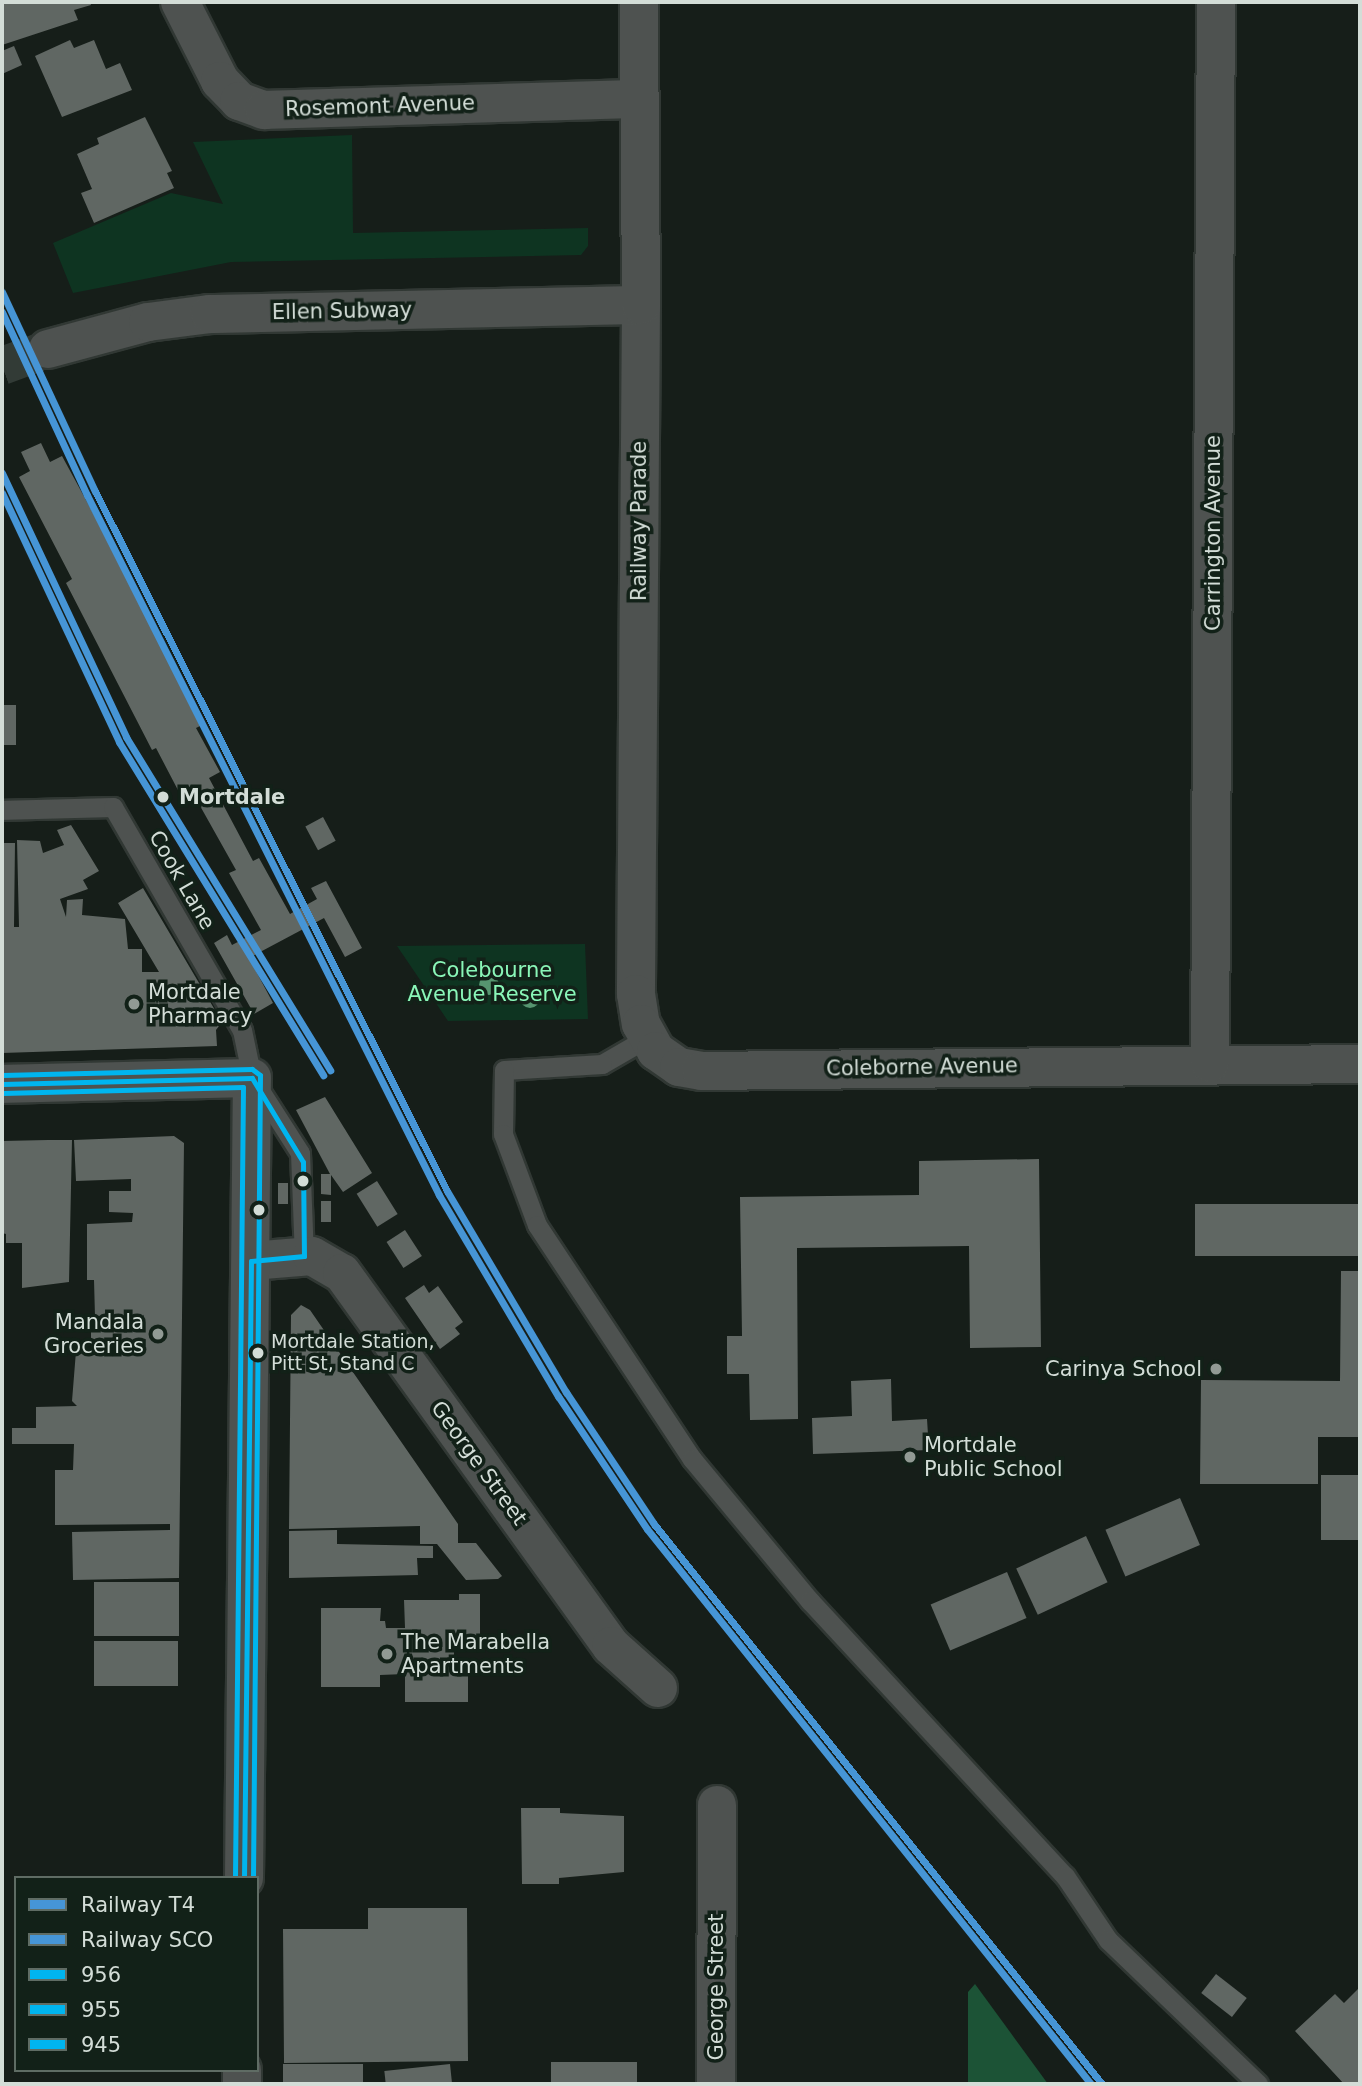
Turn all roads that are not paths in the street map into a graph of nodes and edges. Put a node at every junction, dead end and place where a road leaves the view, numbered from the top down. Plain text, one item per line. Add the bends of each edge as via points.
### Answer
1 (180, 2) edge
2 (639, 2) edge
3 (1216, 2) edge
4 (640, 99) junction
5 (641, 305) junction
6 (48, 349) tunnel mouth
7 (2, 810) edge
8 (647, 1038) junction
9 (1210, 1063) junction
10 (1360, 1065) edge
11 (252, 1078) junction
12 (2, 1084) edge
13 (304, 1256) junction
14 (251, 1261) junction
15 (658, 1688) dead end
16 (717, 1805) dead end
17 (244, 1876) edge
18 (716, 2084) edge
19 (1258, 2084) edge

1 - 4 street, Rosemont Avenue via 220,81 239,101 264,110
2 - 4 street, Railway Parade
3 - 9 street, Carrington Avenue
4 - 5 street, Railway Parade
5 - 6 street, Ellen Subway via 209,314 148,322
5 - 8 street, Railway Parade via 636,994
7 - 11 lane, Cook Lane via 113,807 242,1030
8 - 9 street, Coleborne Avenue via 672,1063 701,1071
8 - 19 lane via 601,1064 504,1070 503,1134 524,1200 565,1271 692,1459 810,1601 1065,1875 1108,1940
9 - 10 street, Coleborne Avenue
11 - 12 street
11 - 13 lane via 303,1162
11 - 14 street
13 - 14 street, George Street
13 - 15 street, George Street via 327,1261 342,1273 611,1646
14 - 17 street
16 - 18 street, George Street

